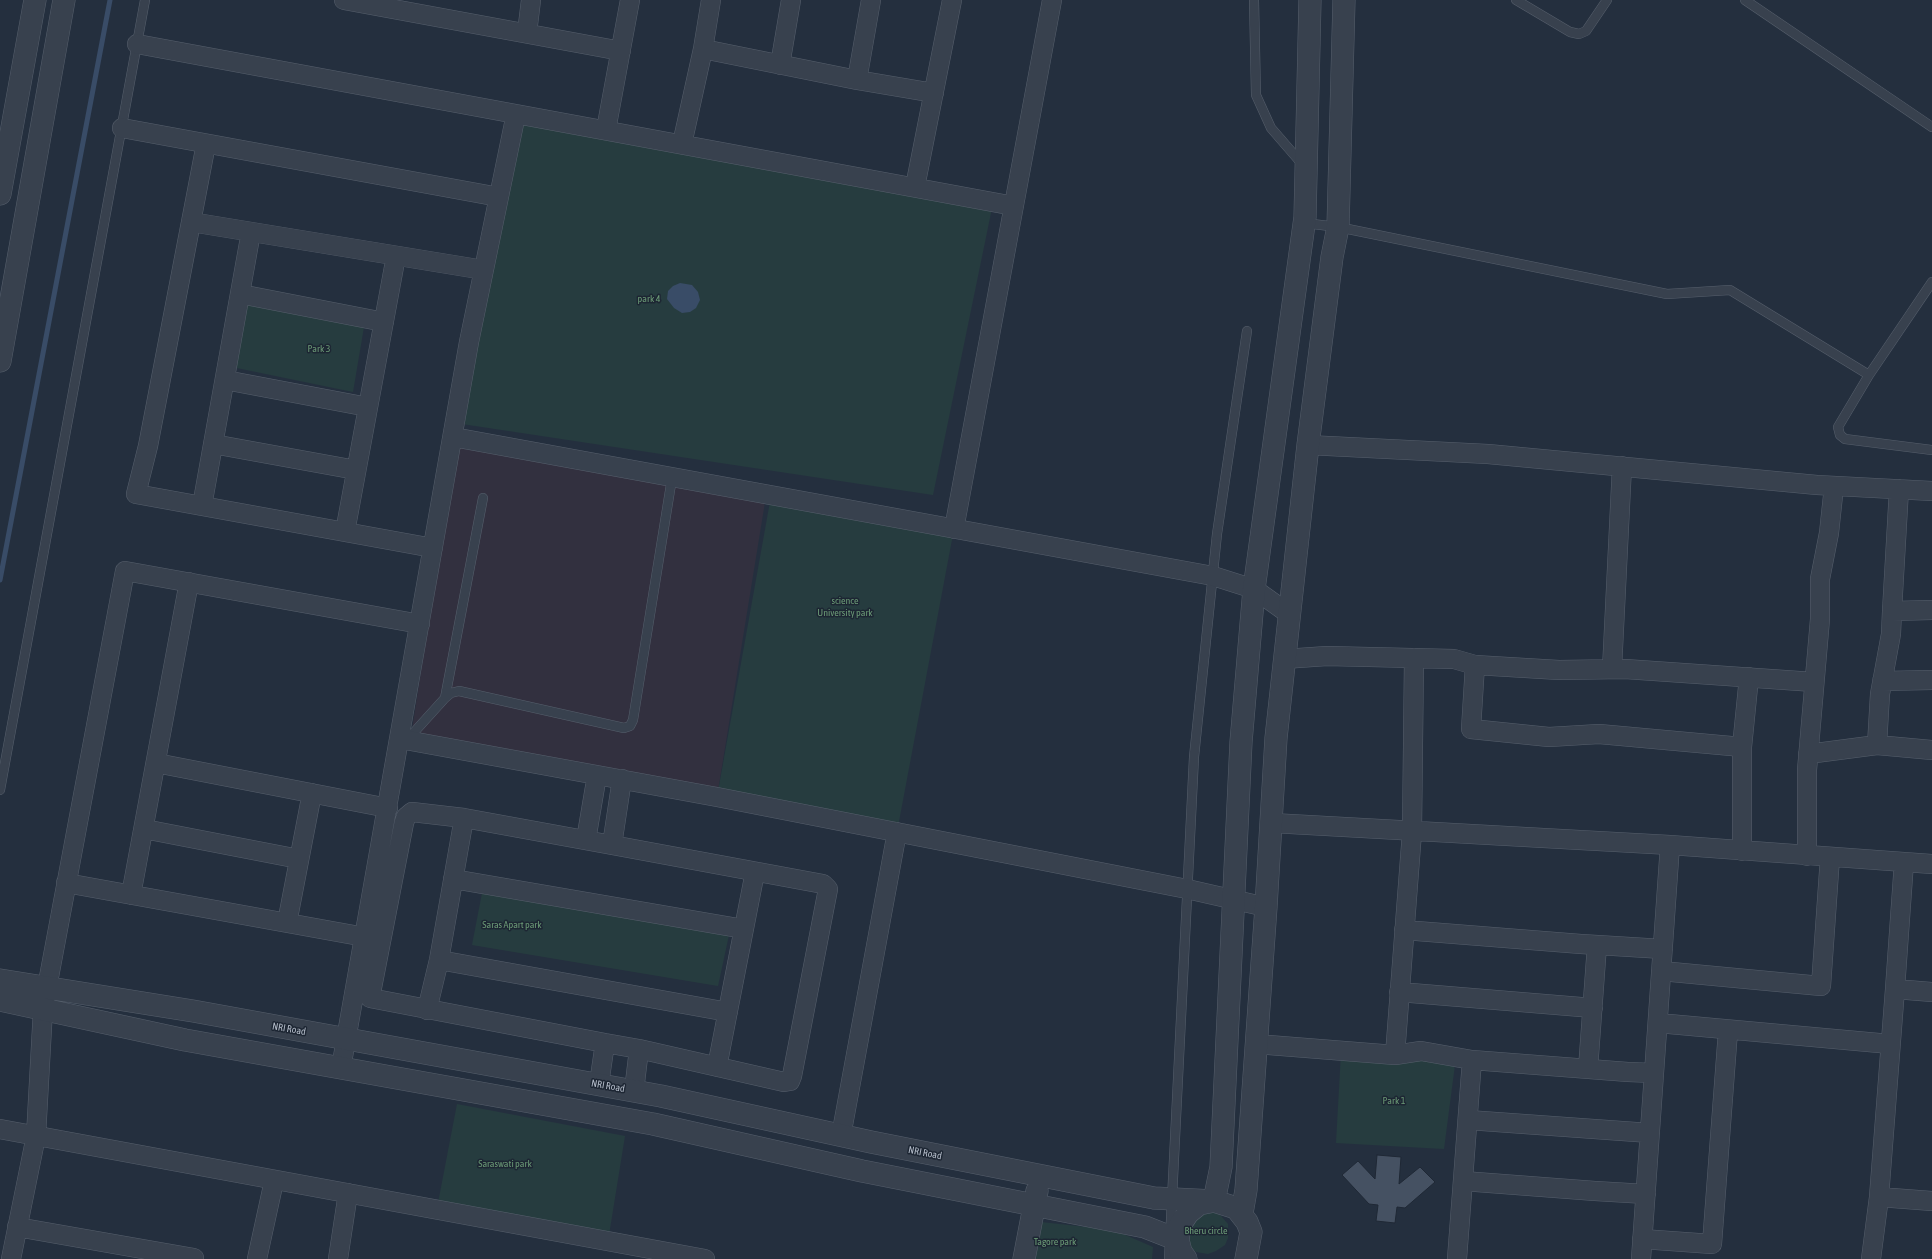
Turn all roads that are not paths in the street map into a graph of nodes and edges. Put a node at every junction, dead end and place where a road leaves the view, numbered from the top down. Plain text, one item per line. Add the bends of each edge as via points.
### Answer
1 (34, 0) edge
2 (64, 0) edge
3 (145, 0) edge
4 (344, 0) edge
5 (531, 0) edge
6 (630, 0) edge
7 (711, 0) edge
8 (791, 0) edge
9 (871, 0) edge
10 (952, 0) edge
11 (1052, 0) edge
12 (1254, 0) edge
13 (1310, 0) edge
14 (1344, 0) edge
15 (1516, 0) edge
16 (1607, 0) edge
17 (1745, 0) edge
18 (435, 8) edge
19 (527, 33) junction
20 (137, 44) junction
21 (703, 49) junction
22 (621, 51) junction
23 (780, 64) junction
24 (857, 80) junction
25 (934, 93) junction
26 (516, 114) junction
27 (1932, 127) edge
28 (122, 128) junction
29 (606, 130) junction
30 (206, 144) junction
31 (682, 144) junction
32 (1306, 169) junction
33 (915, 187) junction
34 (0, 194) edge
35 (499, 197) junction
36 (1014, 206) junction
37 (191, 222) junction
38 (1304, 223) junction
39 (1338, 227) junction
40 (251, 232) junction
41 (396, 256) junction
42 (484, 270) junction
43 (1932, 282) edge
44 (240, 294) junction
45 (384, 322) junction
46 (1247, 331) dead end
47 (0, 362) edge
48 (1869, 375) junction
49 (224, 380) junction
50 (368, 407) junction
51 (452, 437) junction
52 (213, 444) junction
53 (1308, 445) junction
54 (1932, 450) edge
55 (1622, 466) junction
56 (356, 470) junction
57 (672, 478) junction
58 (1834, 486) junction
59 (1899, 489) junction
60 (1932, 491) edge
61 (483, 498) dead end
62 (202, 506) junction
63 (954, 529) junction
64 (345, 532) junction
65 (433, 548) junction
66 (1212, 576) junction
67 (189, 582) junction
68 (1254, 589) junction
69 (1932, 610) edge
70 (1892, 611) junction
71 (1289, 614) junction
72 (420, 624) junction
73 (1414, 658) junction
74 (1284, 660) junction
75 (1475, 665) junction
76 (1612, 669) junction
77 (1749, 677) junction
78 (1932, 680) edge
79 (1882, 681) junction
80 (1814, 682) junction
81 (445, 698) junction
82 (404, 740) junction
83 (1877, 745) junction
84 (1742, 747) junction
85 (1932, 750) edge
86 (1808, 754) junction
87 (156, 763) junction
88 (597, 775) junction
89 (622, 780) junction
90 (0, 790) edge
91 (312, 793) junction
92 (388, 808) junction
93 (464, 818) junction
94 (1272, 823) junction
95 (144, 829) junction
96 (898, 832) junction
97 (1412, 832) junction
98 (586, 840) junction
99 (612, 845) junction
100 (1670, 845) junction
101 (1742, 851) junction
102 (1807, 856) junction
103 (1830, 857) junction
104 (299, 859) junction
105 (1904, 862) junction
106 (1932, 864) edge
107 (755, 872) junction
108 (453, 879) junction
109 (66, 883) junction
110 (1187, 889) junction
111 (131, 895) junction
112 (1235, 901) junction
113 (1266, 907) junction
114 (287, 923) junction
115 (744, 929) junction
116 (1404, 930) junction
117 (365, 937) junction
118 (1597, 945) junction
119 (1663, 949) junction
120 (439, 960) junction
121 (1661, 971) junction
122 (0, 980) edge
123 (47, 988) junction
124 (1894, 989) junction
125 (1399, 992) junction
126 (1932, 992) edge
127 (0, 1000) edge
128 (1593, 1008) junction
129 (43, 1009) junction
130 (427, 1010) junction
131 (728, 1012) junction
132 (1658, 1023) junction
133 (1728, 1031) junction
134 (346, 1039) junction
135 (605, 1043) junction
136 (1256, 1044) junction
137 (1890, 1044) junction
138 (639, 1049) junction
139 (1395, 1055) junction
140 (1472, 1060) junction
141 (717, 1067) junction
142 (341, 1068) junction
143 (1588, 1069) junction
144 (1654, 1072) junction
145 (599, 1084) junction
146 (634, 1091) junction
147 (1468, 1120) junction
148 (0, 1129) edge
149 (1650, 1133) junction
150 (36, 1136) junction
151 (841, 1136) junction
152 (1040, 1176) junction
153 (274, 1181) junction
154 (1463, 1181) junction
155 (348, 1194) junction
156 (1646, 1194) junction
157 (1879, 1196) junction
158 (1171, 1199) junction
159 (1214, 1201) junction
160 (1932, 1201) edge
161 (1035, 1205) junction
162 (1242, 1213) junction
163 (17, 1227) junction
164 (1642, 1239) junction
165 (1178, 1245) edge
166 (623, 1251) edge
167 (127, 1253) edge
168 (1247, 1258) edge
169 (11, 1259) edge
170 (195, 1259) edge
171 (257, 1259) edge
172 (338, 1259) edge
173 (701, 1259) edge
174 (1024, 1259) edge
175 (1169, 1259) edge
176 (1457, 1259) edge
177 (1641, 1259) edge
178 (1871, 1259) edge

1 - 34 street
2 - 47 street
3 - 20 lane
4 - 18 street
5 - 19 street
6 - 22 street
7 - 21 street
8 - 23 street
9 - 24 street
10 - 25 street
11 - 36 street
12 - 32 lane via 1256,95 1271,128
13 - 32 street
14 - 39 street
15 - 16 lane via 1570,32 1579,34 1586,31
17 - 27 lane
18 - 19 street
19 - 22 street
20 - 26 street
20 - 28 lane
21 - 23 street
21 - 31 street
22 - 29 street
23 - 24 street
24 - 25 street
25 - 33 street
26 - 29 street
26 - 35 street
28 - 30 street
28 - 90 lane
29 - 31 street
30 - 35 street
30 - 37 street
31 - 33 street
32 - 38 street
33 - 36 street
35 - 42 street
36 - 63 street
37 - 40 street
37 - 62 street via 148,446 136,494
38 - 39 lane
38 - 68 street
39 - 48 lane via 1667,294 1730,290
39 - 53 street
40 - 41 street
40 - 44 street
41 - 42 street
41 - 45 street
42 - 51 street
43 - 48 lane
44 - 45 street
44 - 49 street
45 - 50 street
46 - 66 lane
48 - 54 lane via 1838,427 1840,435 1845,439
49 - 50 street
49 - 52 street
50 - 56 street
51 - 57 street
51 - 65 street
52 - 56 street
52 - 62 street
53 - 55 street via 1488,454
53 - 71 street
55 - 58 street
55 - 76 street
56 - 64 street
57 - 63 street
57 - 81 lane via 634,720 630,726 624,728 459,691
58 - 59 street
58 - 80 street via 1829,533 1820,578 1820,619
59 - 60 street
59 - 70 street
61 - 81 lane
62 - 64 street
63 - 66 street
64 - 65 street
65 - 72 street
66 - 68 street
66 - 110 lane via 1194,757
67 - 72 street
67 - 87 street
67 - 109 street via 124,571
68 - 71 street
68 - 112 street via 1241,742
69 - 70 street
70 - 79 street via 1891,634
71 - 74 street
72 - 82 street
73 - 74 street via 1327,656
73 - 75 street via 1454,659
73 - 97 street
74 - 94 street via 1276,738
75 - 76 street via 1559,670
75 - 84 street via 1471,729 1549,737 1598,734
76 - 77 street
77 - 80 street
77 - 84 street
78 - 79 street
79 - 83 street
80 - 86 street
81 - 82 lane
82 - 88 street
82 - 92 street
83 - 85 street
83 - 86 street
84 - 101 street
86 - 102 street
87 - 91 street
87 - 95 street
88 - 89 street
88 - 98 street
89 - 96 street
89 - 99 street
91 - 92 street
91 - 104 street
92 - 117 street
93 - 98 street
93 - 108 street
93 - 130 street via 412,812 406,817 370,998
94 - 97 street
94 - 113 street
95 - 104 street
95 - 111 street
96 - 110 street
96 - 151 street
97 - 100 street
97 - 116 street
98 - 99 street
99 - 107 street
100 - 101 street
100 - 119 street
101 - 102 street
102 - 103 street
103 - 105 street
103 - 121 street via 1821,986
104 - 114 street
105 - 106 street
105 - 124 street
107 - 115 street
107 - 141 street via 823,884 828,889 811,982 790,1081 784,1082
108 - 115 street
108 - 120 street
109 - 111 street
109 - 123 street
110 - 112 street
110 - 158 lane
111 - 114 street
112 - 113 street
112 - 159 street via 1221,1167
113 - 136 street
114 - 117 street
115 - 131 street
116 - 118 street
116 - 125 street
117 - 134 street
118 - 119 street
118 - 128 street
119 - 121 street
120 - 130 street
120 - 131 street
121 - 132 street
122 - 123 street, NRI Road
123 - 129 street
123 - 134 street, NRI Road
124 - 126 street
124 - 137 street
125 - 128 street
125 - 139 street
127 - 129 street
128 - 143 street
129 - 142 street via 185,1040
129 - 150 street
130 - 135 street
131 - 141 street
132 - 133 street
132 - 144 street
133 - 137 street
133 - 164 street via 1712,1244
134 - 142 street
134 - 145 street, NRI Road
135 - 138 street
135 - 145 street
136 - 139 street
136 - 162 street via 1246,1190
137 - 157 street
138 - 141 street
138 - 146 street
139 - 140 street via 1421,1051
140 - 143 street
140 - 147 street
142 - 161 street via 653,1124 862,1171
143 - 144 street
144 - 149 street
145 - 146 street, NRI Road
146 - 151 street, NRI Road
147 - 149 street
147 - 154 street
148 - 150 street
149 - 156 street
150 - 153 street
150 - 163 street
151 - 152 street, NRI Road
152 - 158 street, NRI Road
152 - 161 street
153 - 155 street
153 - 171 street
154 - 156 street
154 - 176 street
155 - 166 street
155 - 172 street
156 - 164 street
157 - 160 street
157 - 178 street
158 - 159 street, NRI Road
158 - 165 lane
159 - 162 street, NRI Road via 1236,1208
159 - 165 street via 1199,1204 1188,1213 1180,1225
161 - 165 street via 1145,1227
161 - 174 street
162 - 168 street via 1251,1232
163 - 167 street
163 - 169 street
164 - 177 street
165 - 175 lane
166 - 173 street
167 - 170 street

